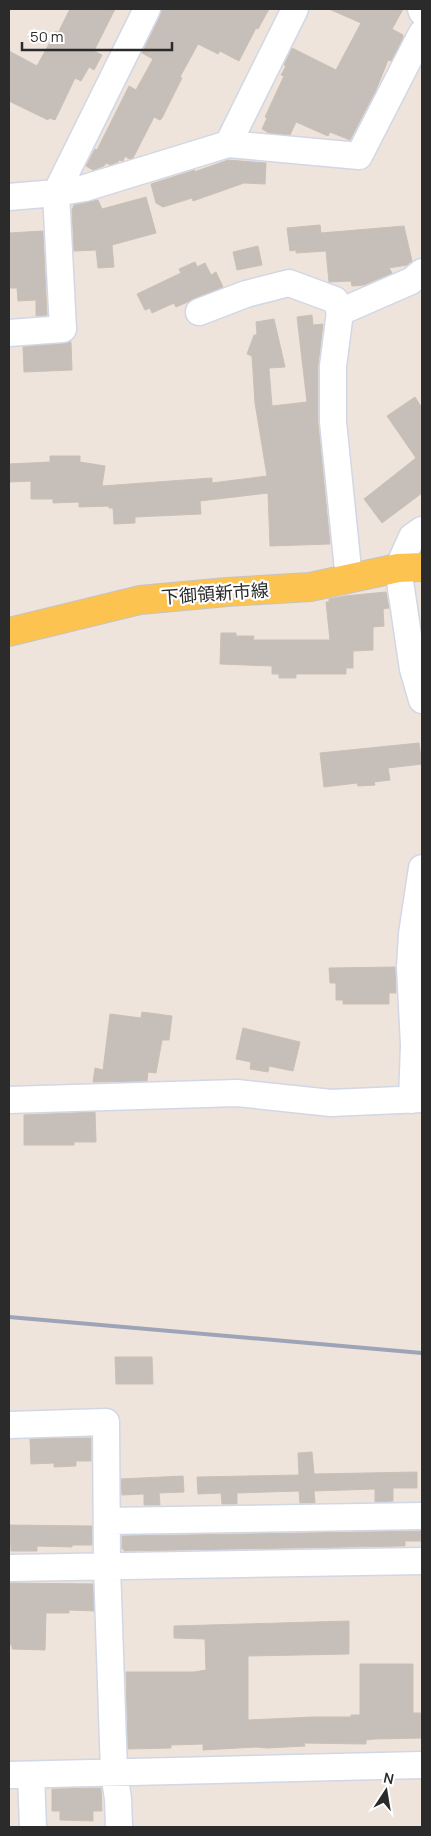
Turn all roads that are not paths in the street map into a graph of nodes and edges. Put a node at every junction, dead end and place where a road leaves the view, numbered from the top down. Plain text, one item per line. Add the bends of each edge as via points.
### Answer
1 (147, 9) edge
2 (295, 9) edge
3 (422, 33) edge
4 (228, 144) junction
5 (56, 194) junction
6 (9, 197) edge
7 (422, 272) edge
8 (199, 312) dead end
9 (340, 312) junction
10 (9, 333) edge
11 (422, 530) edge
12 (410, 567) edge
13 (349, 579) junction
14 (9, 632) edge
15 (422, 700) edge
16 (422, 868) edge
17 (9, 1100) edge
18 (417, 1100) edge
19 (9, 1425) edge
20 (422, 1516) edge
21 (107, 1521) junction
22 (422, 1561) edge
23 (107, 1566) junction
24 (9, 1568) edge
25 (422, 1765) edge
26 (114, 1772) junction
27 (20, 1775) edge
28 (33, 1827) edge
29 (120, 1827) edge

1 - 5 street
2 - 4 street
3 - 4 street via 359,156
4 - 5 street
5 - 6 street
5 - 10 street via 62,329
7 - 9 street
8 - 9 street via 246,294 289,283 335,300
9 - 13 street via 333,366 333,422
11 - 12 street via 412,537
12 - 13 main road, 下御領新市線
12 - 15 street via 413,670
13 - 14 main road, 下御領新市線 via 310,587 140,600
16 - 18 street via 410,968
17 - 18 street via 237,1093 331,1103
19 - 21 street via 106,1422
20 - 21 street
21 - 23 street
22 - 23 street
23 - 24 street
23 - 26 street
25 - 26 street
26 - 27 street
26 - 29 street
27 - 28 street

